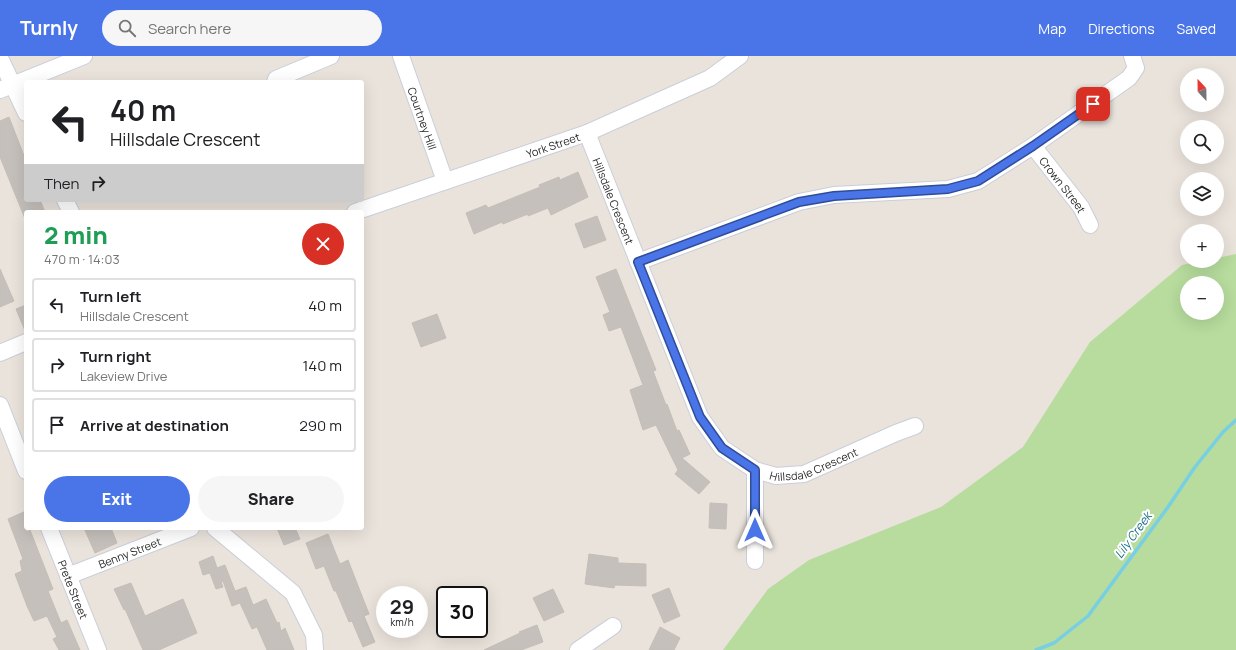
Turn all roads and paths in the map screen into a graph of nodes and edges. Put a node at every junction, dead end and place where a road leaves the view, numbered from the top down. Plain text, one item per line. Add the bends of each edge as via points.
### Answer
1 (84, 56) edge
2 (331, 56) edge
3 (401, 56) edge
4 (740, 56) edge
5 (0, 58) edge
6 (1134, 62) edge
7 (276, 80) edge
8 (6, 87) edge
9 (24, 110) edge
10 (587, 133) junction
11 (1033, 146) junction
12 (445, 181) junction
13 (361, 210) edge
14 (1090, 225) dead end
15 (638, 262) junction
16 (24, 343) edge
17 (0, 353) edge
18 (0, 405) edge
19 (915, 426) dead end
20 (24, 465) edge
21 (755, 470) junction
22 (50, 530) edge
23 (187, 530) edge
24 (217, 530) edge
25 (755, 561) dead end
26 (68, 576) junction
27 (613, 626) dead end
28 (98, 650) edge
29 (315, 650) edge
30 (578, 650) edge

1 - 8 street
2 - 7 street
3 - 12 street, Courtney Hill
4 - 10 street, York Street via 710,78
5 - 8 street
6 - 11 street via 1129,78
8 - 9 street
10 - 12 street, York Street
10 - 15 street, Hillsdale Crescent
11 - 14 street, Crown Street via 1082,207
11 - 15 street via 978,181 948,189 834,196 799,202
12 - 13 street, York Street
15 - 21 street, Hillsdale Crescent via 700,417 722,448
16 - 17 street
18 - 20 street
19 - 21 street, Hillsdale Crescent via 804,474 776,476
21 - 25 street
22 - 26 street, Prete Street
23 - 26 street, Benny Street
24 - 29 street via 293,593 314,635
26 - 28 street, Prete Street
27 - 30 street

